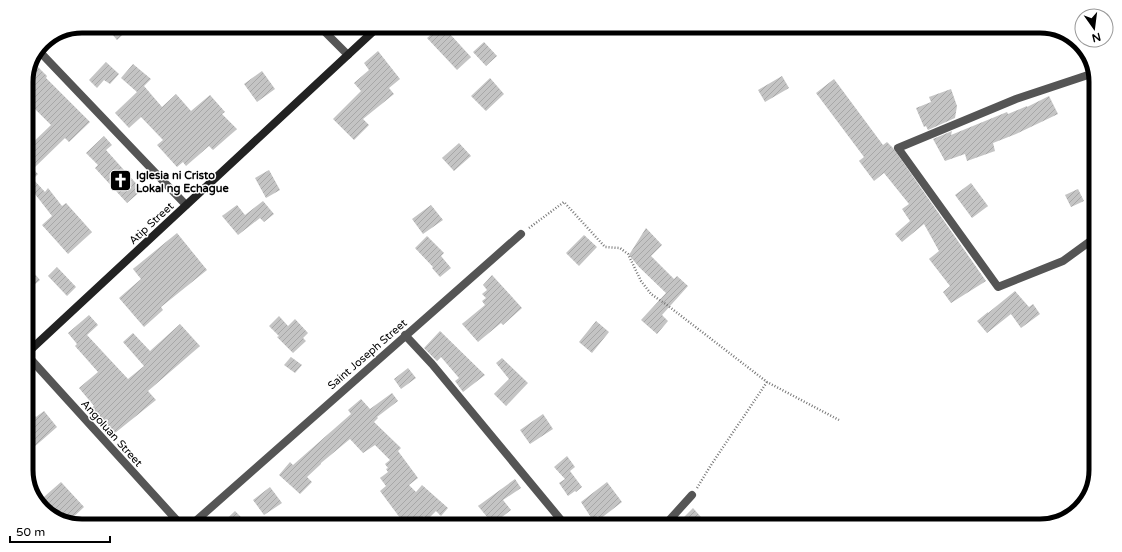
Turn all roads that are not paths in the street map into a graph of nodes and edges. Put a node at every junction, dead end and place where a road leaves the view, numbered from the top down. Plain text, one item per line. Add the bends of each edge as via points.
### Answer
1 (326, 33) edge
2 (372, 33) edge
3 (42, 54) edge
4 (348, 55) junction
5 (1088, 75) edge
6 (186, 205) junction
7 (521, 234) road end
8 (1089, 242) edge
9 (405, 335) junction
10 (33, 347) edge
11 (33, 362) edge
12 (692, 495) road end
13 (176, 519) edge
14 (198, 519) edge
15 (560, 519) edge
16 (670, 519) edge

1 - 4 street
2 - 4 main road, Atip Street
3 - 6 street
4 - 6 main road, Atip Street
5 - 8 street via 1016,100 898,148 998,287 1063,261
6 - 10 main road, Atip Street
7 - 9 street, Saint Joseph Street
9 - 14 street, Saint Joseph Street
9 - 15 street
11 - 13 street, Angoluan Street
12 - 16 street

